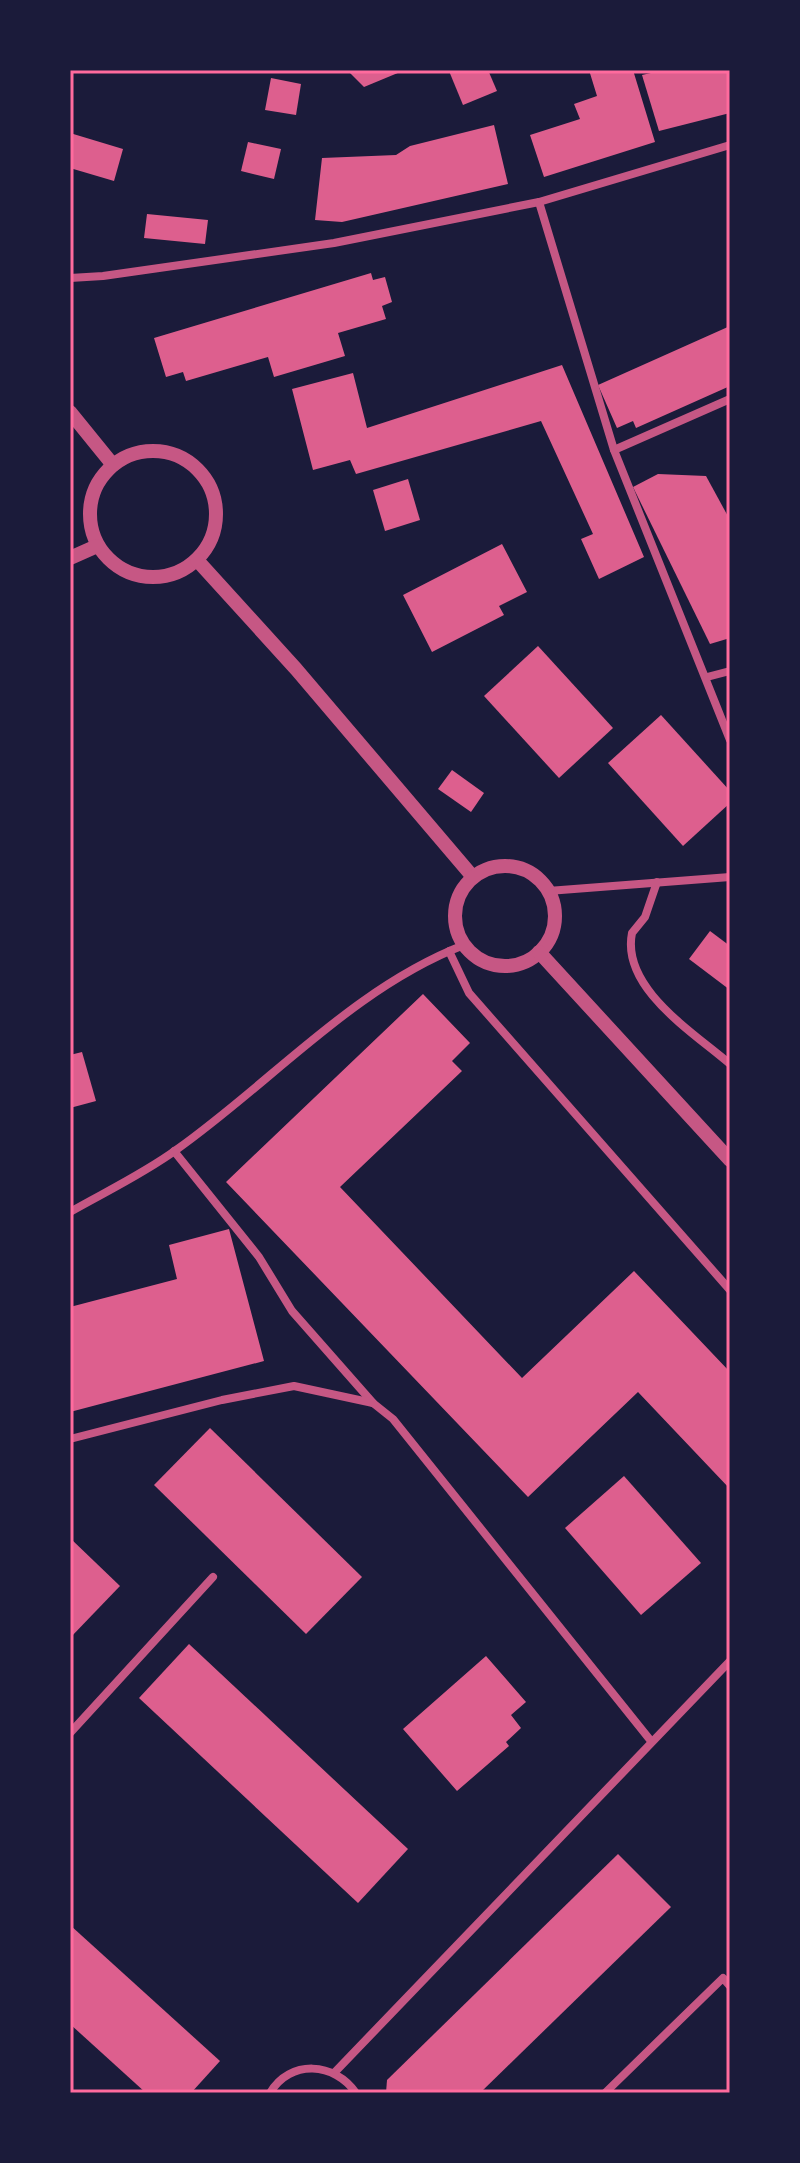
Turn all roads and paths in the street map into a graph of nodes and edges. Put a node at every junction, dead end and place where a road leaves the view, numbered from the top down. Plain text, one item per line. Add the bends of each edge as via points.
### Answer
1 (730, 145) edge
2 (539, 202) junction
3 (70, 278) edge
4 (730, 399) edge
5 (70, 412) edge
6 (614, 450) junction
7 (113, 465) junction
8 (97, 546) junction
9 (70, 558) edge
10 (197, 560) junction
11 (730, 671) edge
12 (707, 677) junction
13 (730, 740) edge
14 (473, 877) junction
15 (730, 877) edge
16 (657, 882) junction
17 (548, 891) junction
18 (464, 945) junction
19 (449, 951) junction
20 (539, 952) junction
21 (730, 1064) edge
22 (174, 1151) junction
23 (730, 1160) edge
24 (70, 1212) edge
25 (730, 1290) edge
26 (373, 1403) junction
27 (70, 1439) edge
28 (213, 1577) dead end
29 (730, 1661) edge
30 (70, 1733) edge
31 (651, 1741) junction
32 (730, 1986) edge
33 (335, 2072) junction
34 (270, 2093) edge
35 (356, 2093) edge
36 (605, 2093) edge

1 - 2 street
2 - 3 street via 334,243
2 - 6 street
4 - 6 street
5 - 7 street
6 - 12 street
7 - 8 street via 98,482 90,503
7 - 10 street via 153,451 193,465 215,501 216,523
8 - 9 street
8 - 10 street via 117,567 144,578 173,575
10 - 14 street
11 - 12 street
12 - 13 street
14 - 17 street via 507,866 531,873
14 - 18 street via 455,910
15 - 16 street
16 - 17 street
16 - 21 street via 645,917 632,933 633,969 660,1002
17 - 20 street via 555,917 548,942
18 - 19 street
18 - 20 street via 474,956 500,966
19 - 22 street via 334,1021
19 - 25 street via 469,993
20 - 23 street
22 - 24 street
22 - 26 street via 259,1257 292,1311
26 - 27 street via 294,1386
26 - 31 street via 393,1419
28 - 30 street
29 - 31 street
31 - 33 street
32 - 36 street via 723,1978
33 - 34 street via 302,2069 287,2074
33 - 35 street

